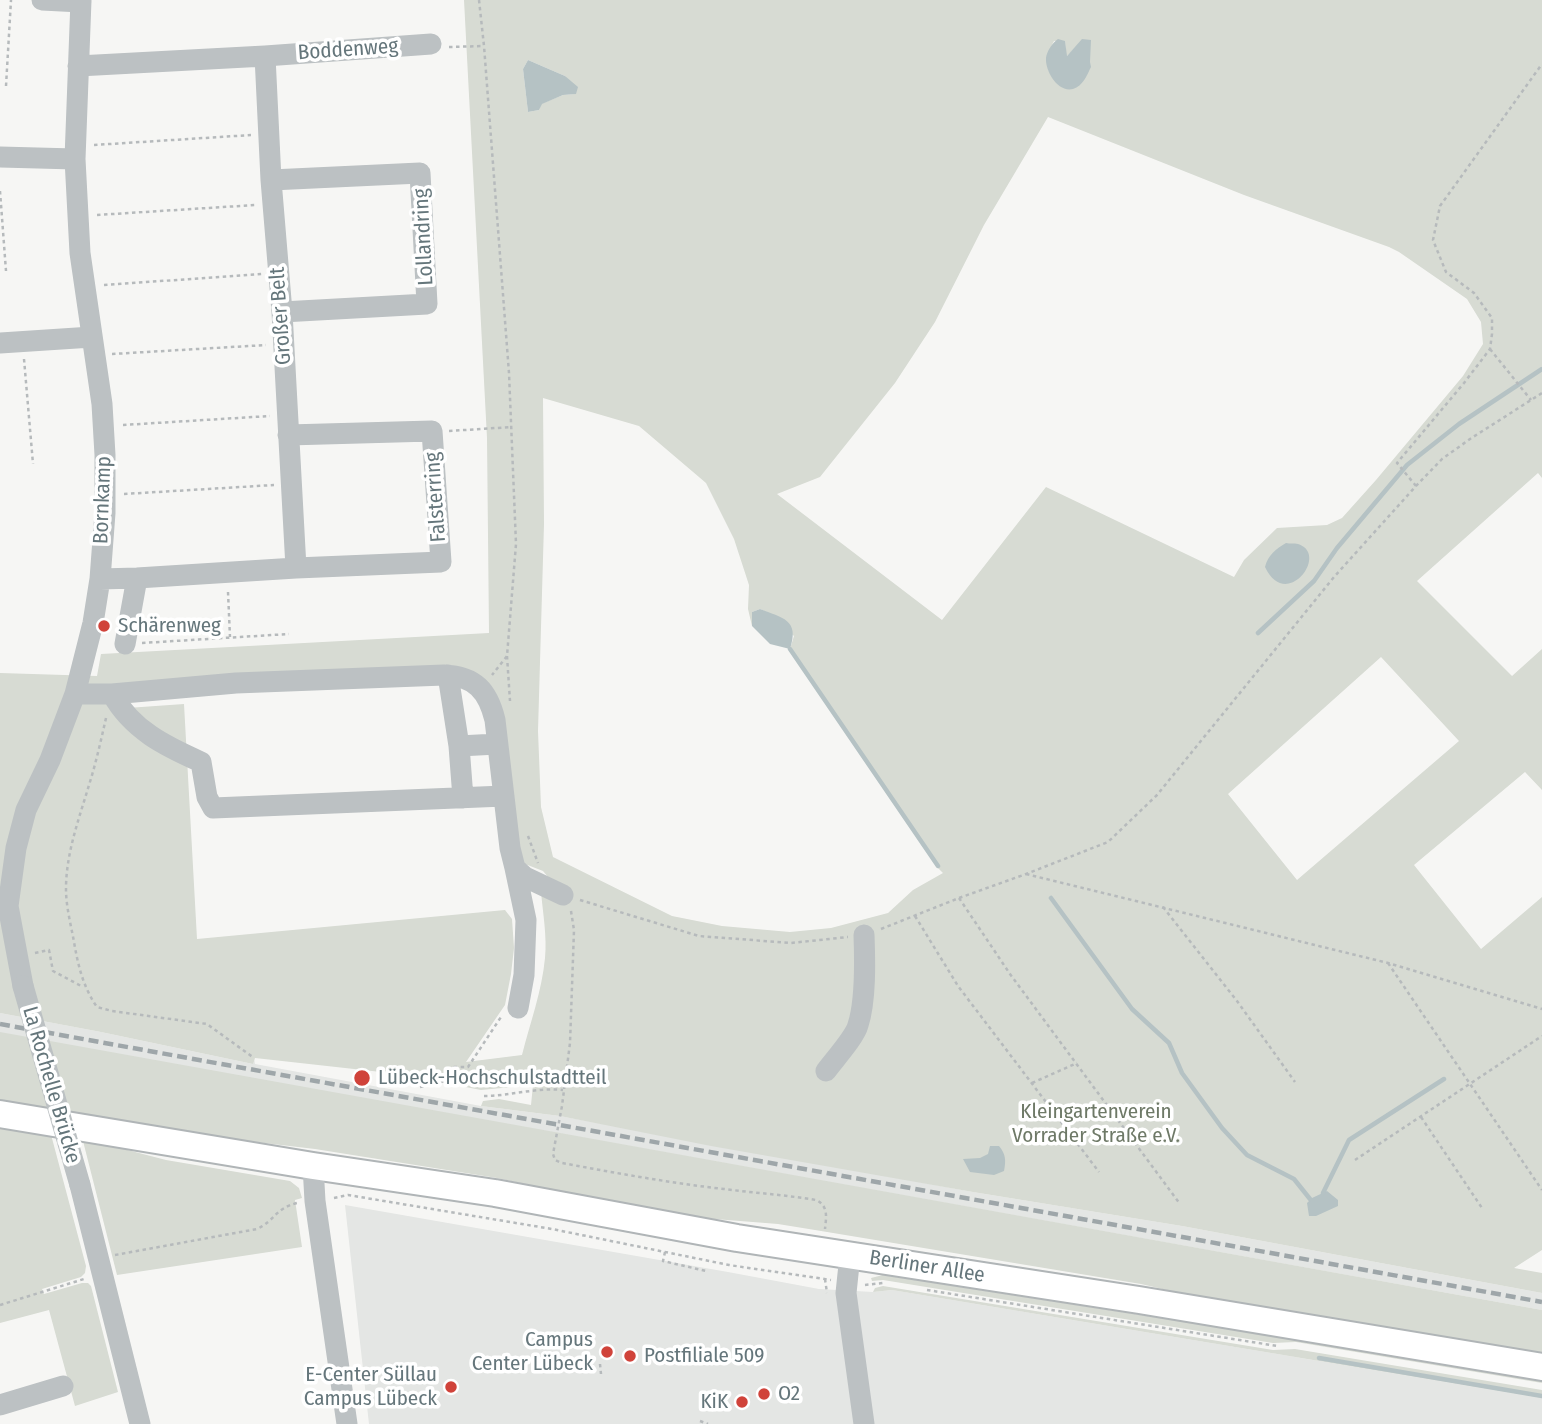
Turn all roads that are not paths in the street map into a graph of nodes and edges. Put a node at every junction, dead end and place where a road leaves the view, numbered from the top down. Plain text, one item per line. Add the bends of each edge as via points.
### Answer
1 (42, 0) edge
2 (81, 1) edge
3 (431, 44) road end
4 (265, 56) junction
5 (78, 66) junction
6 (80, 152) junction
7 (0, 157) edge
8 (271, 180) junction
9 (282, 312) junction
10 (92, 337) junction
11 (0, 343) edge
12 (288, 425) junction
13 (296, 568) junction
14 (137, 578) junction
15 (100, 579) junction
16 (125, 644) road end
17 (448, 675) junction
18 (75, 694) junction
19 (112, 694) junction
20 (497, 744) junction
21 (459, 746) junction
22 (504, 796) junction
23 (463, 798) junction
24 (515, 868) junction
25 (568, 900) road end
26 (864, 935) road end
27 (23, 986) joint
28 (517, 1008) road end
29 (826, 1071) dead end
30 (0, 1114) edge
31 (313, 1166) junction
32 (850, 1255) junction
33 (1542, 1367) edge
34 (63, 1385) dead end
35 (0, 1405) edge
36 (141, 1424) edge
37 (346, 1424) edge
38 (864, 1424) edge

1 - 2 street
2 - 5 street, Bornkamp
3 - 4 street, Boddenweg
4 - 5 street
4 - 8 street, Großer Belt
5 - 6 street, Bornkamp
6 - 7 street
6 - 10 street, Bornkamp via 80,253
8 - 9 street, Großer Belt
8 - 9 street, Lollandring via 420,173 427,304
9 - 12 street, Großer Belt
10 - 11 street
10 - 15 street, Bornkamp via 105,455
12 - 13 street, Großer Belt
12 - 13 street, Falsterring via 432,431 441,562
13 - 14 street
14 - 15 street
14 - 16 street
15 - 18 street, Bornkamp
17 - 19 street via 236,683
17 - 20 street via 466,678 482,689 491,705
17 - 21 street
18 - 19 street
18 - 27 street, Bornkamp via 51,760 26,810 16,848 8,906
19 - 23 street via 129,719 201,762 213,808
20 - 21 street
20 - 22 street
21 - 23 street
22 - 23 street
22 - 24 street
24 - 25 street
24 - 28 street via 526,919 524,975
26 - 29 street via 858,1027
27 - 36 street, La Rochelle Brücke, bridge
30 - 31 main road, Berliner Allee
31 - 32 main road, Berliner Allee
31 - 37 street
32 - 33 main road, Berliner Allee
32 - 38 street via 846,1283
34 - 35 street

